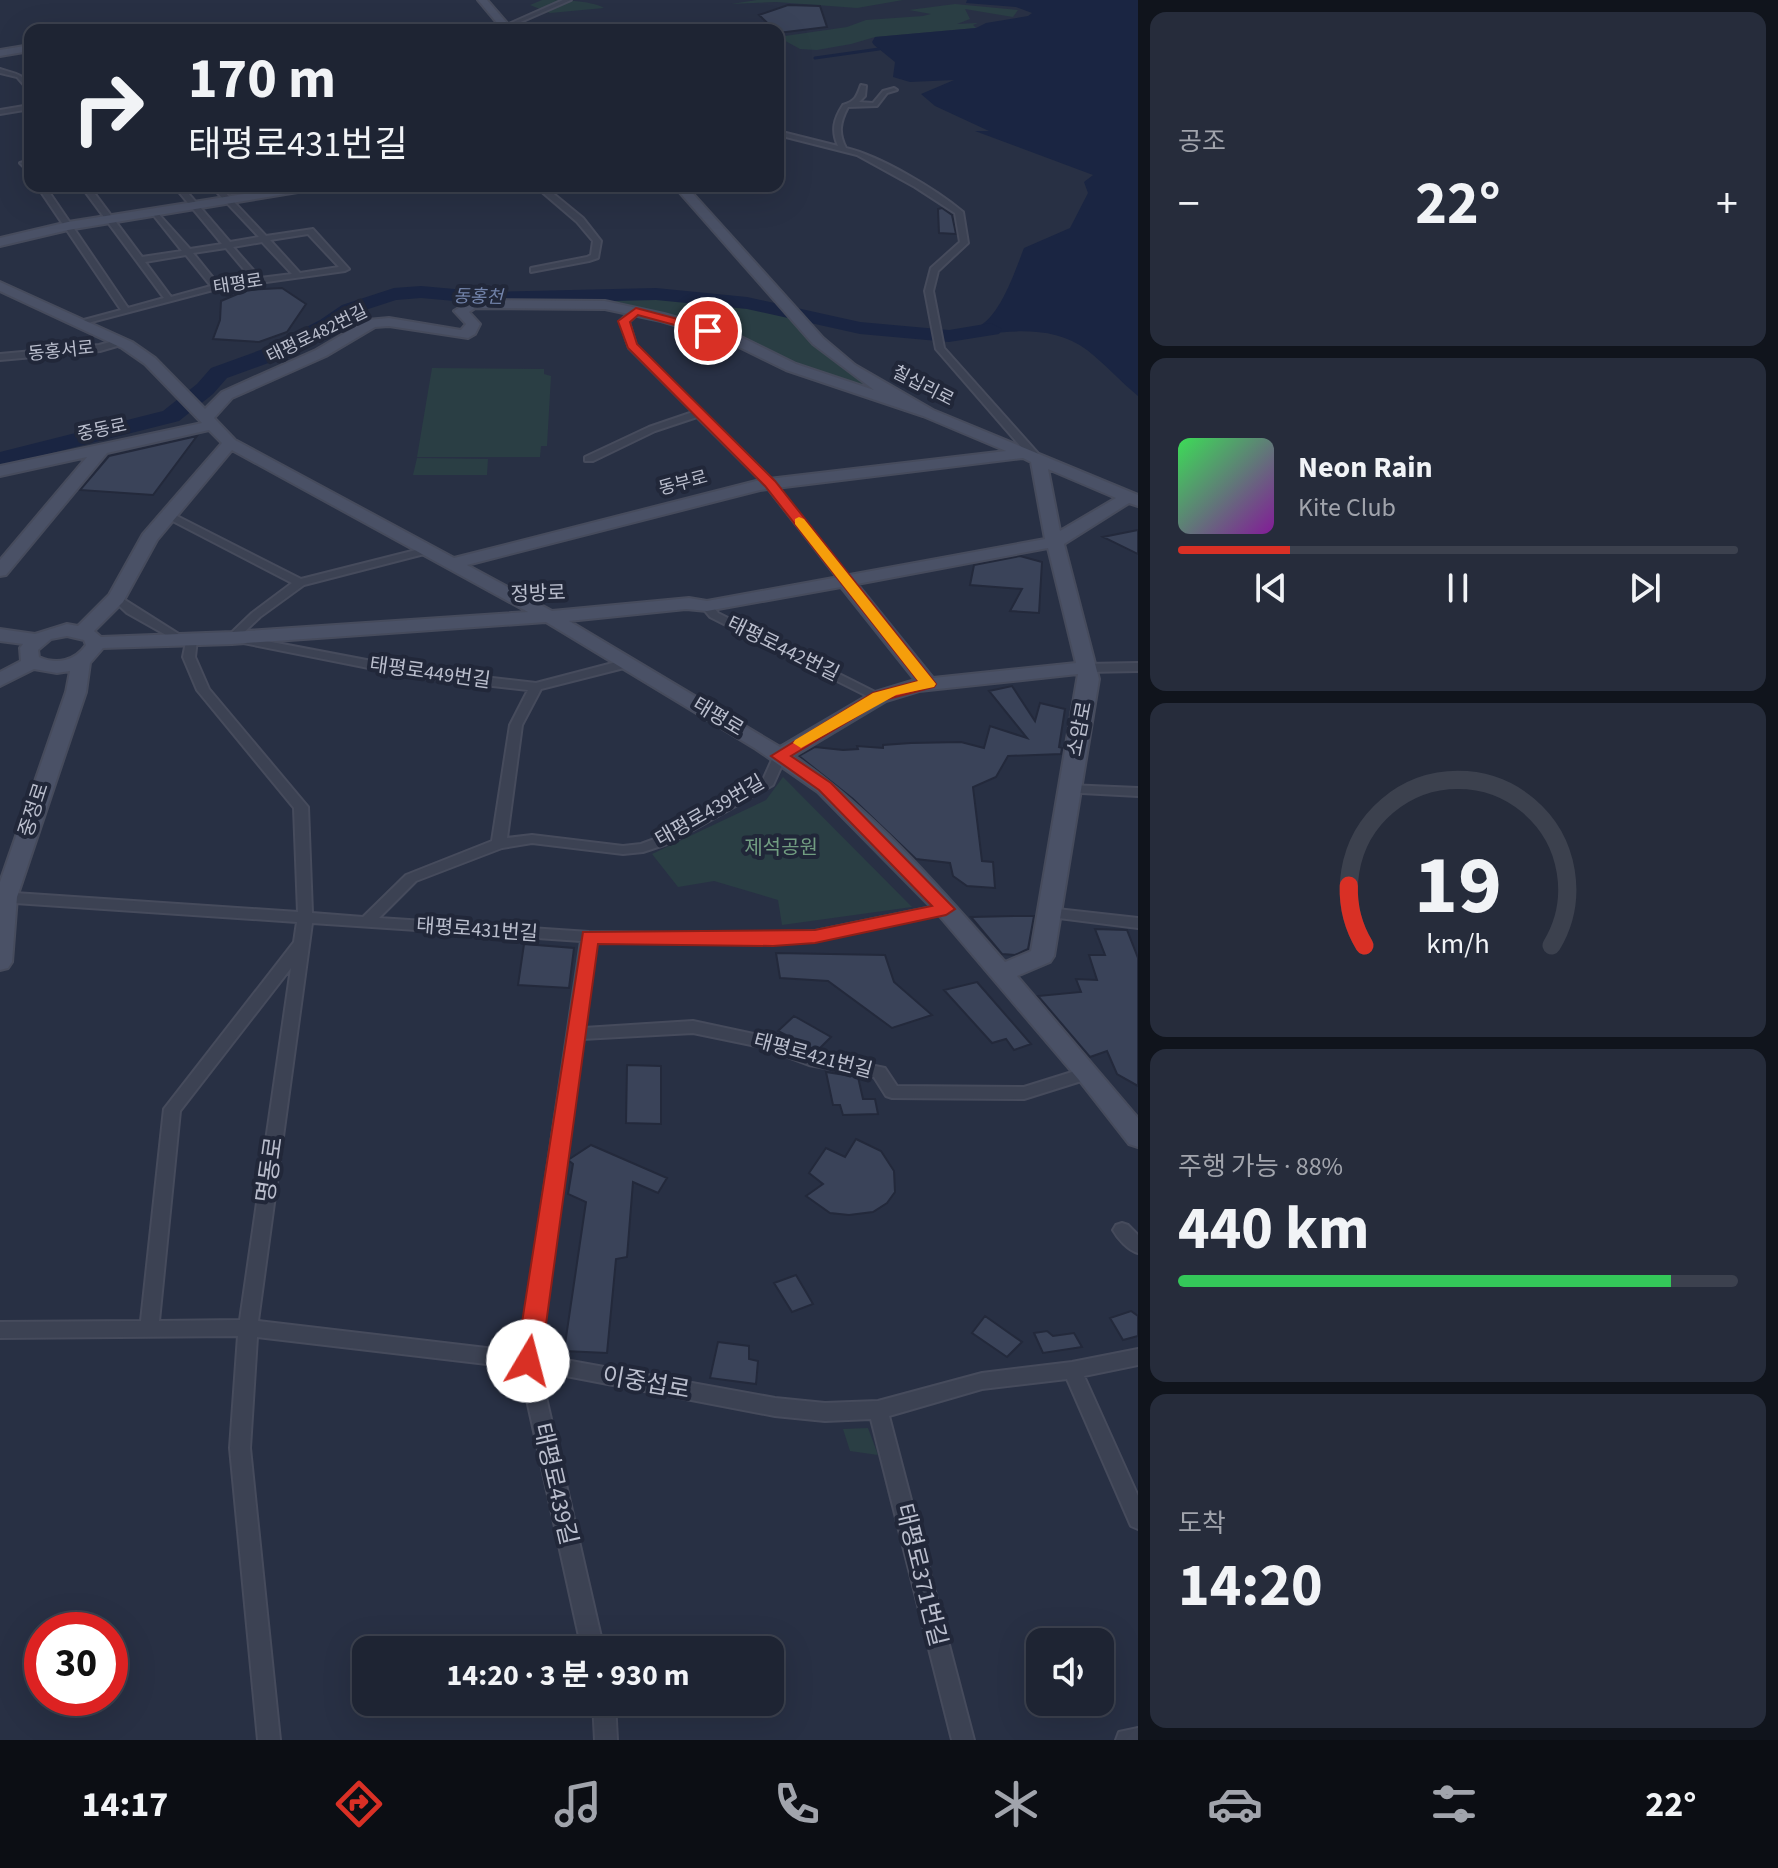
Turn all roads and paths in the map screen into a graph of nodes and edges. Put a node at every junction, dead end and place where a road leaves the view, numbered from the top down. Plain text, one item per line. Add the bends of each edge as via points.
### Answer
1 (482, 0) edge
2 (568, 0) edge
3 (503, 24) edge
4 (516, 24) edge
5 (24, 49) edge
6 (0, 53) edge
7 (2, 73) edge
8 (24, 82) edge
9 (863, 86) dead end
10 (894, 90) dead end
11 (853, 104) junction
12 (24, 108) edge
13 (0, 112) edge
14 (784, 135) edge
15 (844, 150) junction
16 (46, 192) edge
17 (90, 192) edge
18 (183, 192) edge
19 (221, 192) edge
20 (254, 192) edge
21 (546, 192) edge
22 (685, 192) edge
23 (228, 200) junction
24 (195, 206) junction
25 (155, 212) junction
26 (110, 219) junction
27 (68, 226) junction
28 (263, 240) junction
29 (0, 242) edge
30 (229, 245) junction
31 (188, 252) junction
32 (141, 260) junction
33 (534, 270) dead end
34 (298, 275) junction
35 (258, 281) junction
36 (0, 286) edge
37 (216, 287) junction
38 (168, 298) junction
39 (125, 310) junction
40 (636, 311) junction
41 (83, 323) junction
42 (121, 342) junction
43 (0, 357) edge
44 (699, 413) junction
45 (928, 413) junction
46 (207, 420) junction
47 (230, 443) junction
48 (100, 451) junction
49 (1030, 457) junction
50 (589, 459) dead end
51 (0, 471) edge
52 (770, 484) junction
53 (1133, 499) edge
54 (169, 515) junction
55 (1053, 535) junction
56 (428, 550) junction
57 (455, 563) junction
58 (0, 571) edge
59 (840, 575) junction
60 (300, 583) junction
61 (117, 598) junction
62 (698, 604) junction
63 (550, 617) junction
64 (0, 635) edge
65 (89, 637) junction
66 (232, 638) junction
67 (185, 639) junction
68 (0, 645) edge
69 (33, 650) junction
70 (81, 661) junction
71 (628, 663) junction
72 (1138, 667) edge
73 (1086, 668) junction
74 (0, 680) edge
75 (928, 684) junction
76 (536, 687) junction
77 (879, 697) junction
78 (780, 756) junction
79 (1068, 789) junction
80 (1138, 792) edge
81 (499, 844) junction
82 (3, 897) edge
83 (946, 909) junction
84 (1048, 913) junction
85 (305, 918) junction
86 (365, 923) junction
87 (1138, 923) edge
88 (589, 937) junction
89 (302, 944) junction
90 (0, 962) edge
91 (1001, 973) junction
92 (576, 1034) junction
93 (1088, 1073) junction
94 (1137, 1133) edge
95 (1122, 1230) dead end
96 (1138, 1246) edge
97 (248, 1328) junction
98 (149, 1329) junction
99 (0, 1330) edge
100 (1138, 1357) edge
101 (528, 1361) junction
102 (1072, 1370) junction
103 (878, 1410) junction
104 (1138, 1519) edge
105 (590, 1636) edge
106 (605, 1716) edge
107 (1138, 1739) edge
108 (269, 1740) edge
109 (606, 1740) edge
110 (963, 1740) edge
111 (1127, 1740) edge

1 - 3 street
2 - 4 street
5 - 6 street
7 - 8 street
9 - 11 street
10 - 11 street via 885,92 875,105
11 - 15 street via 845,106 835,123
12 - 13 street
14 - 15 street
15 - 49 street, 칠십리로 via 859,153 959,212 964,243 934,270 929,291 940,349
16 - 27 street
17 - 26 street
18 - 24 street
19 - 23 street
20 - 23 street
21 - 33 street via 597,241 595,256
22 - 45 street, 칠십리로 via 803,324 850,368
23 - 24 street
23 - 28 street
24 - 25 street
24 - 30 street
25 - 26 street
25 - 31 street
26 - 27 street
26 - 32 street
27 - 29 street
27 - 39 street
28 - 30 street
28 - 34 street
28 - 34 street, 태평로 via 310,231 345,269
30 - 31 street
30 - 35 street
31 - 32 street
31 - 37 street
32 - 38 street
34 - 35 street, 태평로
35 - 37 street, 태평로
36 - 41 street
37 - 38 street, 태평로
38 - 39 street, 태평로
39 - 41 street, 태평로
40 - 44 street via 624,321 632,346
40 - 45 street, 태평로482번길 via 730,337 791,367
40 - 46 street, 태평로482번길 via 605,305 472,304 461,311 473,324 463,335 372,323 321,353 227,395
41 - 42 street
42 - 43 street, 동홍서로
42 - 46 street, 태평로 via 150,361
44 - 50 street
44 - 52 street
45 - 49 street, 칠십리로
46 - 47 street, 태평로
46 - 48 street, 중동로
47 - 54 street
47 - 56 street, 태평로
48 - 51 street, 중동로
48 - 58 street
49 - 52 street, 동부로
49 - 53 street, 칠십리로
49 - 55 street, 소암로
52 - 57 street, 동부로
52 - 59 street
53 - 55 street
54 - 60 street
54 - 61 street via 149,538
55 - 59 street, 정방로
55 - 73 street, 소암로
56 - 57 street, 태평로
56 - 60 street
57 - 63 street, 태평로
59 - 62 street, 정방로
59 - 75 street
60 - 66 street
61 - 65 street
61 - 67 street via 128,611
62 - 63 street, 정방로
62 - 77 street, 태평로442번길
63 - 66 street, 정방로
63 - 71 street, 태평로
64 - 69 street
65 - 67 street, 정방로
65 - 69 street, 정방로 via 61,631
65 - 70 street via 91,654
66 - 67 street, 정방로
66 - 76 street, 태평로449번길 via 414,673
67 - 85 street, 명동로 via 203,690 301,807
68 - 69 street
69 - 70 street via 58,667
69 - 74 street
70 - 82 street, 중정로 via 76,692
71 - 76 street, 태평로449번길
71 - 78 street, 태평로
72 - 73 street
73 - 75 street
73 - 79 street, 소암로 via 1089,679
75 - 77 street
76 - 81 street via 516,725
77 - 78 street
78 - 81 street, 태평로439번길 via 768,782 643,848 532,839
78 - 83 street, 태평로 via 825,787
79 - 80 street
79 - 84 street, 소암로
81 - 86 street, 태평로439번길 via 411,878
82 - 85 street, 태평로431번길
82 - 90 street, 중정로
83 - 88 street, 태평로431번길 via 815,936
83 - 91 street, 태평로
84 - 87 street
84 - 91 street, 소암로 via 1042,956
85 - 86 street, 태평로431번길
85 - 89 street, 명동로
86 - 88 street, 태평로431번길
88 - 92 street, 태평로439길
89 - 97 street, 명동로
89 - 98 street via 172,1109
91 - 93 street, 태평로
92 - 93 street, 태평로421번길 via 693,1027 879,1072 892,1092 1024,1093
92 - 101 street, 태평로439길
93 - 94 street, 태평로
95 - 96 street
97 - 98 street, 이중섭로
97 - 101 street, 이중섭로
97 - 108 street, 명동로 via 240,1448
98 - 99 street, 이중섭로
100 - 102 street, 이중섭로
101 - 103 street, 이중섭로 via 775,1407
101 - 105 street, 태평로439길
102 - 103 street, 이중섭로 via 982,1381
102 - 104 street
103 - 110 street, 태평로371번길
106 - 109 street
107 - 111 street

